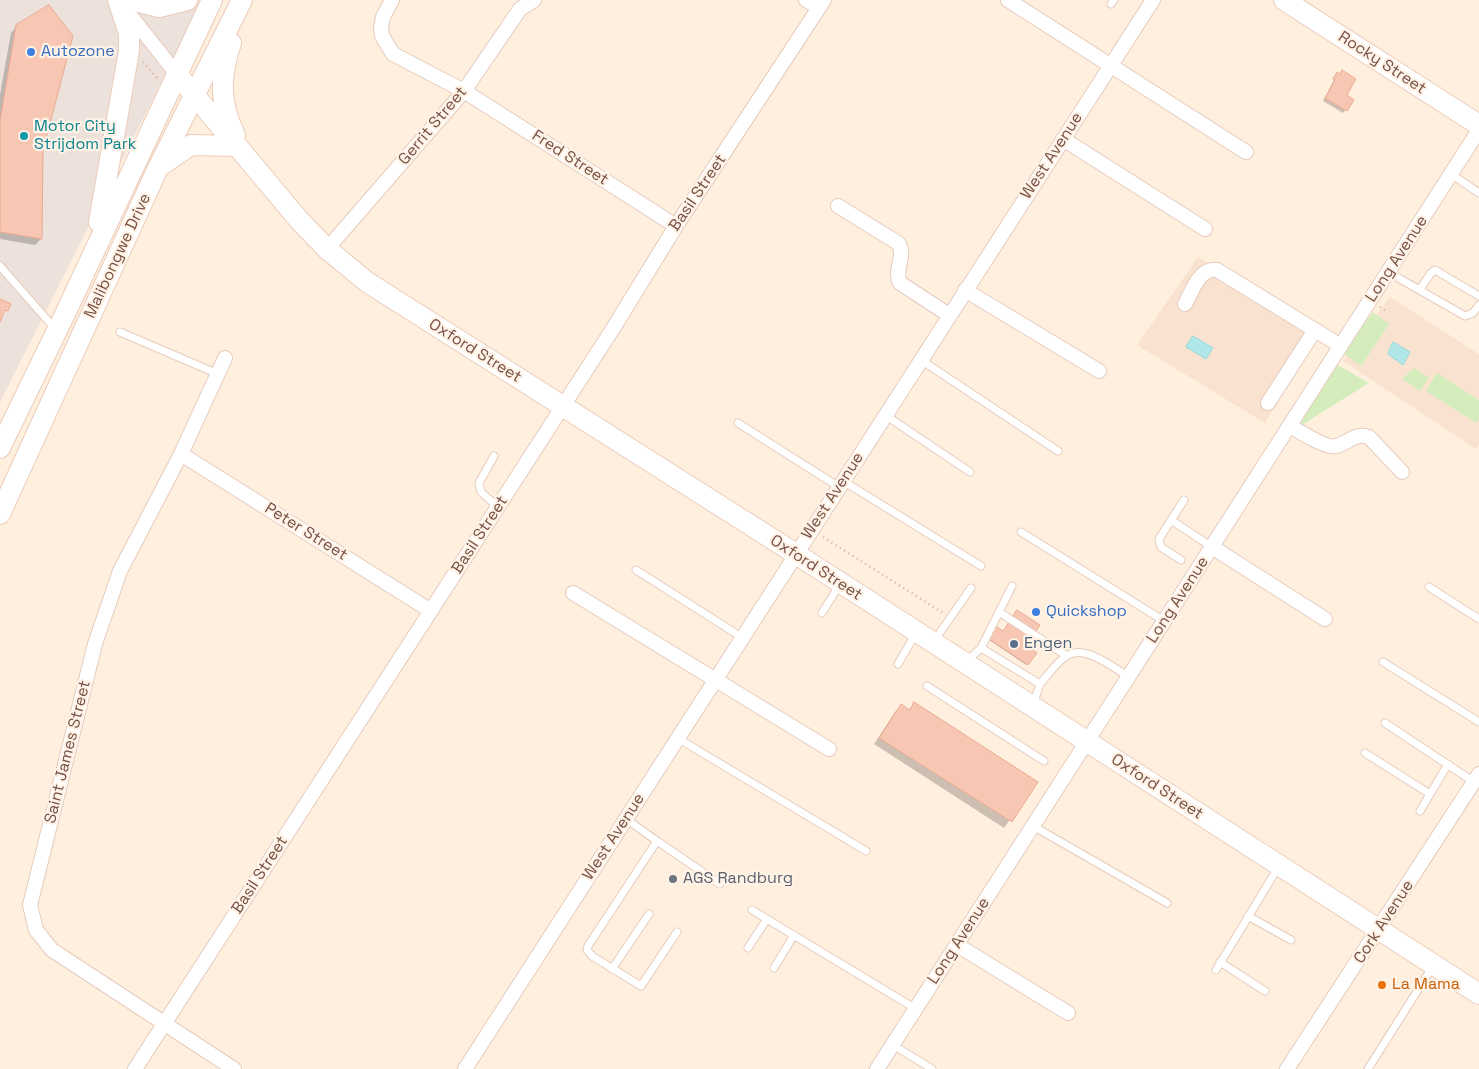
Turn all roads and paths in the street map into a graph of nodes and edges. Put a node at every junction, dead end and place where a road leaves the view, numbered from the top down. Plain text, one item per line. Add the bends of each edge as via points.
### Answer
1 (118, 0) edge
2 (131, 0) edge
3 (187, 0) edge
4 (212, 0) edge
5 (243, 0) edge
6 (392, 0) edge
7 (534, 0) edge
8 (806, 0) edge
9 (1008, 0) edge
10 (1153, 0) edge
11 (1284, 0) edge
12 (822, 4) edge
13 (142, 60) dead end
14 (1111, 65) junction
15 (167, 76) junction
16 (464, 91) junction
17 (194, 96) junction
18 (1479, 126) edge
19 (1479, 130) edge
20 (1063, 139) junction
21 (241, 150) junction
22 (1246, 152) dead end
23 (158, 168) junction
24 (1451, 174) junction
25 (1479, 192) edge
26 (838, 206) dead end
27 (676, 226) junction
28 (1205, 230) dead end
29 (94, 248) junction
30 (327, 249) junction
31 (0, 266) edge
32 (1388, 272) junction
33 (1420, 289) junction
34 (965, 290) junction
35 (1479, 296) edge
36 (1185, 304) dead end
37 (1479, 305) edge
38 (949, 315) junction
39 (1315, 330) junction
40 (56, 331) junction
41 (120, 332) dead end
42 (1341, 346) junction
43 (225, 358) dead end
44 (921, 359) junction
45 (1099, 371) dead end
46 (218, 374) junction
47 (1268, 403) dead end
48 (562, 406) junction
49 (885, 415) junction
50 (738, 423) dead end
51 (1290, 426) junction
52 (0, 448) edge
53 (1058, 451) dead end
54 (181, 454) junction
55 (494, 456) dead end
56 (970, 472) dead end
57 (1402, 472) dead end
58 (841, 484) junction
59 (1184, 500) dead end
60 (498, 507) junction
61 (0, 514) edge
62 (1171, 520) junction
63 (1021, 532) dead end
64 (827, 540) dead end
65 (1212, 547) junction
66 (796, 554) junction
67 (1181, 560) dead end
68 (980, 566) dead end
69 (636, 570) dead end
70 (841, 583) junction
71 (1012, 586) dead end
72 (1429, 587) dead end
73 (971, 588) dead end
74 (573, 593) dead end
75 (431, 610) junction
76 (999, 612) junction
77 (822, 613) dead end
78 (950, 618) junction
79 (1325, 619) dead end
80 (1479, 619) edge
81 (1164, 621) junction
82 (916, 633) junction
83 (940, 634) dead end
84 (743, 638) junction
85 (980, 648) junction
86 (1066, 656) junction
87 (1383, 662) dead end
88 (898, 664) dead end
89 (964, 664) junction
90 (1129, 677) junction
91 (716, 680) junction
92 (1040, 684) junction
93 (927, 686) dead end
94 (1033, 706) junction
95 (1479, 722) edge
96 (1385, 723) dead end
97 (679, 738) junction
98 (1086, 741) junction
99 (829, 749) dead end
100 (1365, 753) dead end
101 (1044, 761) dead end
102 (1448, 764) junction
103 (1476, 778) edge
104 (1430, 794) junction
105 (1420, 811) dead end
106 (626, 820) junction
107 (1033, 826) junction
108 (657, 841) junction
109 (866, 851) dead end
110 (1279, 866) junction
111 (720, 884) dead end
112 (1167, 903) dead end
113 (752, 910) dead end
114 (649, 914) dead end
115 (1248, 916) junction
116 (767, 919) junction
117 (1379, 930) junction
118 (677, 932) dead end
119 (794, 935) junction
120 (1291, 940) dead end
121 (956, 945) junction
122 (748, 948) dead end
123 (1220, 962) junction
124 (1434, 965) junction
125 (774, 968) dead end
126 (612, 969) junction
127 (1216, 970) dead end
128 (1265, 990) dead end
129 (1479, 994) edge
130 (916, 1009) junction
131 (1068, 1013) dead end
132 (164, 1024) junction
133 (893, 1044) junction
134 (135, 1069) edge
135 (234, 1069) edge
136 (465, 1069) edge
137 (877, 1069) edge
138 (932, 1069) edge
139 (1287, 1069) edge
140 (1368, 1069) edge

1 - 15 street
1 - 29 street via 129,33 129,51
2 - 3 street via 159,6
4 - 15 street, Malibongwe Drive
5 - 17 street, Malibongwe Drive
5 - 21 street via 226,58 222,88 228,121
6 - 16 street, Fred Street via 381,28 393,54
7 - 16 street, Gerrit Street via 520,9
8 - 12 street
9 - 14 street
10 - 14 street, West Avenue
11 - 18 street, Rocky Street
12 - 27 street, Basil Street
13 - 15 path
14 - 20 street, West Avenue
14 - 22 street
15 - 17 street, Oxford Street
15 - 29 street, Malibongwe Drive
16 - 27 street, Fred Street
16 - 30 street, Gerrit Street
17 - 21 street, Oxford Street
17 - 23 street, Malibongwe Drive
19 - 24 street, Long Avenue
20 - 28 street
20 - 34 street, West Avenue
21 - 23 street via 191,145
21 - 30 street, Oxford Street
23 - 61 street, Malibongwe Drive
24 - 25 lane
24 - 32 street, Long Avenue
26 - 38 street via 898,243 902,252 897,275 900,283
27 - 48 street, Basil Street
29 - 40 street, Malibongwe Drive
30 - 48 street, Oxford Street via 367,282
31 - 40 lane
32 - 33 lane
32 - 42 street, Long Avenue
33 - 35 lane via 1435,270
33 - 37 lane via 1465,316 1474,313
34 - 38 street, West Avenue
34 - 45 street
36 - 39 street via 1204,273 1217,270
38 - 44 street, West Avenue
39 - 42 street
39 - 47 street
40 - 52 street, Malibongwe Drive
41 - 46 lane
42 - 51 street, Long Avenue
43 - 46 street, Saint James Street
44 - 49 street, West Avenue
44 - 53 lane
46 - 54 street, Saint James Street
48 - 60 street, Basil Street
48 - 66 street, Oxford Street
49 - 56 lane
49 - 58 street, West Avenue
50 - 58 lane
51 - 57 street via 1336,447 1354,436 1369,437
51 - 65 street, Long Avenue
54 - 75 street, Peter Street
54 - 132 street, Saint James Street via 120,571 100,628 30,905 36,930 52,950
55 - 60 lane via 479,483 482,492
58 - 66 street, West Avenue
58 - 68 lane
59 - 62 lane
60 - 75 street, Basil Street
62 - 65 lane
62 - 67 lane via 1159,543
63 - 81 lane
64 - 78 path
65 - 79 street
65 - 81 street, Long Avenue
66 - 70 street, Oxford Street
66 - 84 street, West Avenue
69 - 84 lane
70 - 77 lane
70 - 82 street, Oxford Street
71 - 76 lane
72 - 80 lane
73 - 78 lane
74 - 91 street
75 - 132 street, Basil Street
76 - 85 lane
76 - 86 lane
78 - 83 lane
81 - 90 street, Long Avenue
82 - 88 lane
82 - 89 street, Oxford Street
84 - 91 street, West Avenue
85 - 89 lane
85 - 92 lane
86 - 90 lane via 1083,653
86 - 92 lane
87 - 95 lane
89 - 94 street, Oxford Street
90 - 98 street, Long Avenue
91 - 97 street, West Avenue
91 - 99 street
92 - 94 lane
93 - 101 lane
94 - 98 street, Oxford Street
96 - 102 lane
97 - 106 street, West Avenue
97 - 109 lane
98 - 107 street, Long Avenue
98 - 110 street, Oxford Street
100 - 104 lane
102 - 103 lane
102 - 104 lane
103 - 117 street, Cork Avenue
104 - 105 lane
106 - 108 lane
106 - 136 street, West Avenue
107 - 112 lane
107 - 121 street, Long Avenue
108 - 111 lane
108 - 126 lane via 587,948 592,956
110 - 115 lane
110 - 117 street, Oxford Street
113 - 116 lane
114 - 126 lane
115 - 120 lane
115 - 123 lane
116 - 119 lane
116 - 122 lane
117 - 124 street, Oxford Street
117 - 139 street, Cork Avenue
118 - 126 lane via 642,985
119 - 125 lane
119 - 130 lane
121 - 130 street, Long Avenue
121 - 131 street
123 - 127 lane
123 - 128 lane
124 - 129 street, Oxford Street
124 - 140 lane
130 - 133 street, Long Avenue
132 - 134 street, Basil Street
132 - 135 street, Saint James Street
133 - 137 street, Long Avenue
133 - 138 lane

